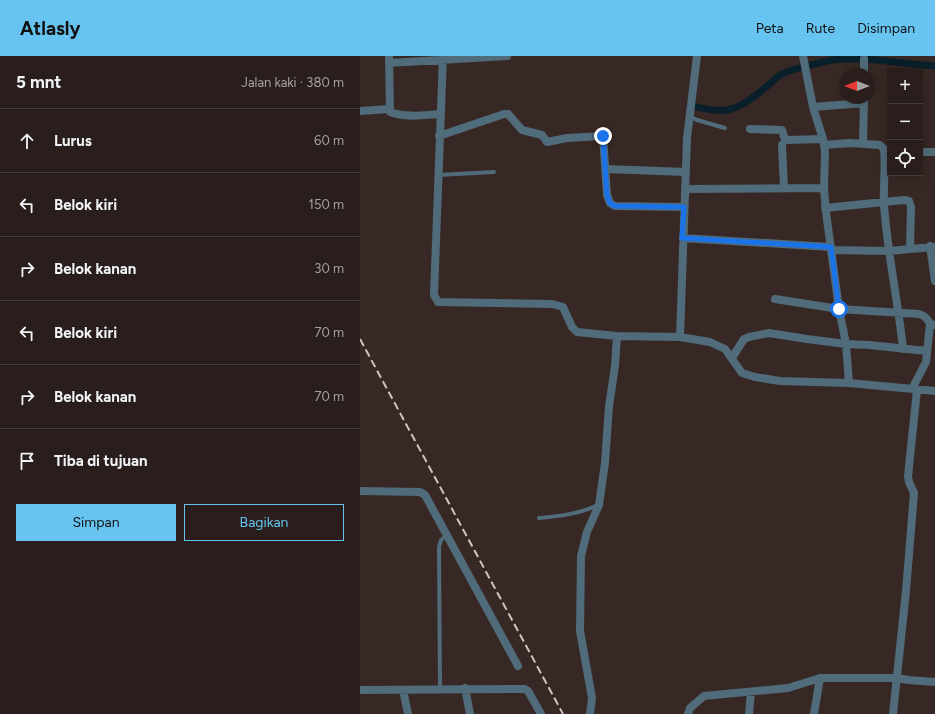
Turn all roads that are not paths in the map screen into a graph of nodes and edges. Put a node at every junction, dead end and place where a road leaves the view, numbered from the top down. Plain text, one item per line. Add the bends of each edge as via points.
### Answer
1 (507, 56) edge
2 (697, 56) edge
3 (802, 56) edge
4 (442, 58) edge
5 (864, 59) dead end
6 (389, 60) edge
7 (864, 68) edge
8 (839, 103) edge
9 (864, 104) edge
10 (813, 107) junction
11 (389, 108) junction
12 (360, 111) edge
13 (440, 114) junction
14 (689, 116) junction
15 (725, 128) dead end
16 (750, 129) dead end
17 (439, 136) junction
18 (824, 142) junction
19 (863, 144) junction
20 (782, 145) dead end
21 (887, 152) edge
22 (923, 152) edge
23 (935, 152) edge
24 (606, 169) junction
25 (494, 172) dead end
26 (685, 172) junction
27 (438, 175) junction
28 (685, 188) junction
29 (784, 188) junction
30 (824, 188) junction
31 (884, 203) junction
32 (684, 207) junction
33 (826, 208) junction
34 (682, 238) junction
35 (933, 247) edge
36 (831, 248) junction
37 (910, 249) junction
38 (890, 251) junction
39 (935, 281) edge
40 (775, 298) dead end
41 (839, 309) junction
42 (899, 313) junction
43 (932, 325) edge
44 (617, 336) junction
45 (680, 338) junction
46 (846, 344) junction
47 (903, 349) junction
48 (927, 350) junction
49 (732, 358) junction
50 (849, 383) junction
51 (914, 389) junction
52 (935, 391) edge
53 (360, 492) edge
54 (598, 505) junction
55 (540, 518) dead end
56 (447, 535) junction
57 (518, 666) dead end
58 (820, 678) junction
59 (896, 678) junction
60 (935, 682) edge
61 (465, 688) junction
62 (440, 689) junction
63 (360, 690) edge
64 (403, 690) junction
65 (752, 692) junction
66 (408, 714) edge
67 (470, 714) edge
68 (542, 714) edge
69 (590, 714) edge
70 (688, 714) edge
71 (750, 714) edge
72 (814, 714) edge
73 (893, 714) edge

1 - 4 street
2 - 14 street
3 - 10 street
4 - 6 street
4 - 13 street
5 - 7 street
6 - 11 street
8 - 10 street
9 - 19 street
10 - 18 street
11 - 12 street
11 - 13 street via 390,112 396,114
13 - 17 street
14 - 15 lane
14 - 26 street
16 - 18 street via 782,130 785,140
17 - 24 street via 508,114 522,130 542,135 547,142 603,136
17 - 27 street
18 - 19 street
18 - 30 street
19 - 21 street via 880,146
20 - 29 street
21 - 31 street
22 - 23 street
24 - 26 street
24 - 32 street via 607,195 610,203 615,206
25 - 27 lane
26 - 28 street
27 - 44 street via 434,295 438,302 552,304 563,307 577,332
28 - 29 street
28 - 32 street
29 - 30 street
30 - 33 street
31 - 33 street
31 - 37 street via 904,200 910,203
31 - 38 street
32 - 34 street
33 - 36 street
34 - 36 street
34 - 45 street
35 - 37 street
35 - 39 street
36 - 38 street
36 - 41 street
37 - 38 street
38 - 42 street
40 - 41 street
41 - 42 street
41 - 46 street
42 - 43 street via 924,315
42 - 47 street
43 - 48 street
44 - 45 street
44 - 54 street via 605,463
45 - 49 street via 710,342 725,349
46 - 47 street
46 - 49 street via 769,333 744,339
46 - 50 street
47 - 48 street
48 - 51 street via 926,362
49 - 50 street via 742,373 754,377 780,381
50 - 51 street
51 - 52 street
51 - 59 street via 908,482 914,493
53 - 56 street via 420,492 425,495
54 - 55 lane via 570,515
54 - 69 street via 581,556 580,631 592,698
56 - 57 street
56 - 62 lane via 441,540 439,547
58 - 59 street
58 - 65 street via 788,688
58 - 72 street
59 - 60 street
59 - 73 street
61 - 62 street
61 - 67 street
61 - 68 street via 525,689
62 - 64 street
63 - 64 street
64 - 66 street
65 - 70 street via 704,696 690,708
65 - 71 street

